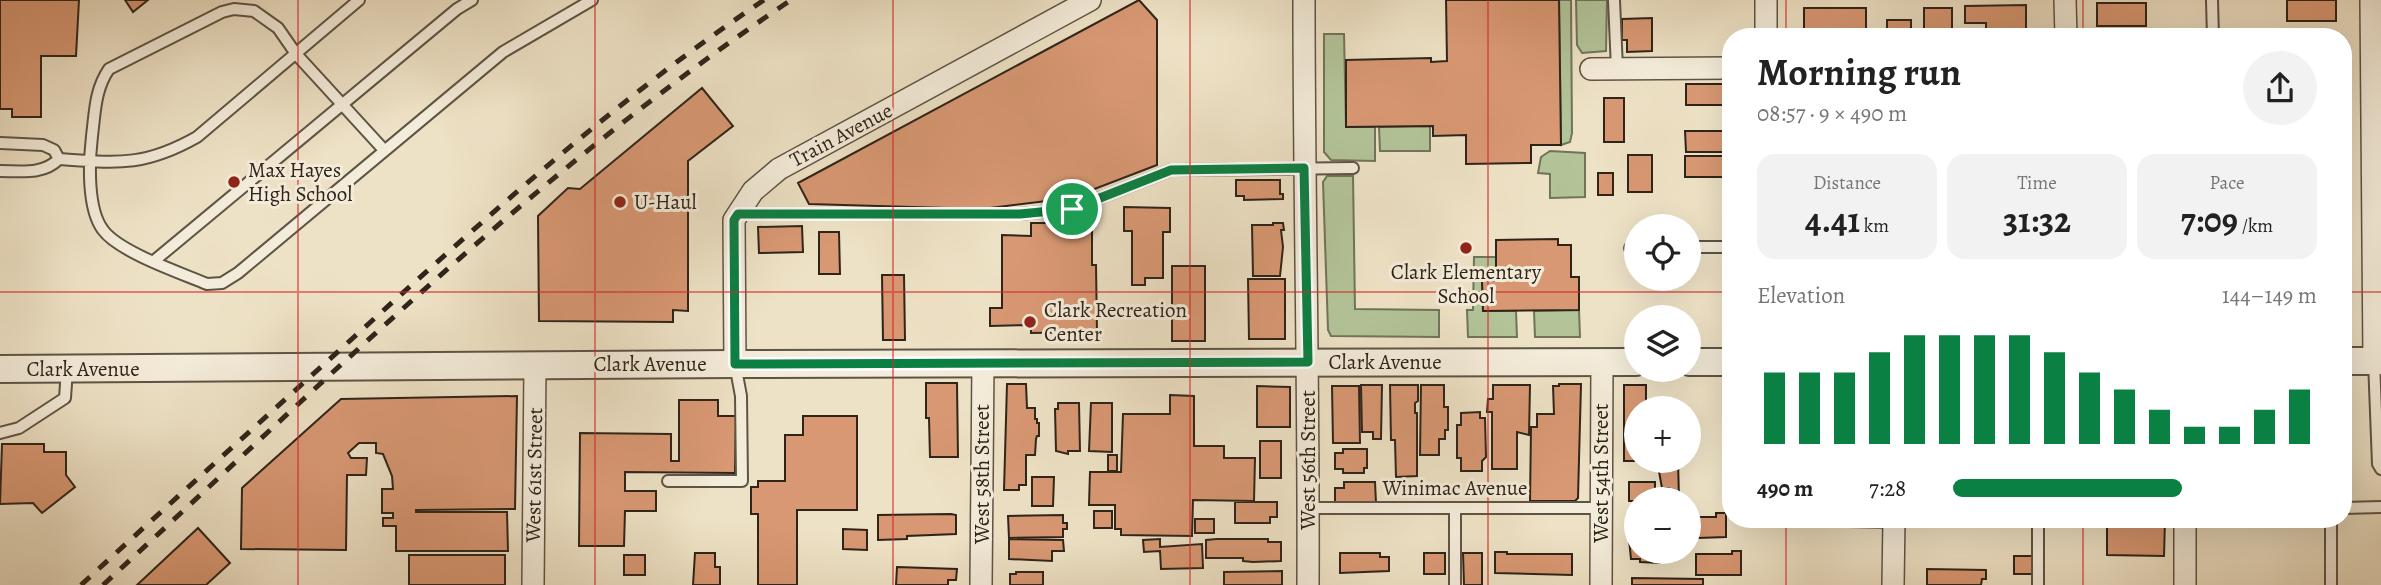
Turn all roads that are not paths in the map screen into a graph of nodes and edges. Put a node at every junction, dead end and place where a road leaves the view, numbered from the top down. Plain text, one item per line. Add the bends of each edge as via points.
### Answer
1 (472, 0) edge
2 (592, 0) edge
3 (1090, 0) edge
4 (1304, 0) edge
5 (1614, 0) edge
6 (1766, 0) edge
7 (2065, 0) edge
8 (2212, 0) edge
9 (2371, 0) edge
10 (353, 2) edge
11 (1766, 28) edge
12 (2066, 28) edge
13 (2213, 28) edge
14 (296, 54) junction
15 (1722, 68) edge
16 (1591, 69) dead end
17 (1617, 69) junction
18 (342, 104) junction
19 (0, 144) edge
20 (384, 150) junction
21 (59, 159) junction
22 (89, 161) junction
23 (1304, 168) junction
24 (1353, 168) dead end
25 (0, 171) edge
26 (738, 214) junction
27 (2377, 246) edge
28 (1701, 247) edge
29 (1722, 247) edge
30 (154, 261) junction
31 (2352, 361) edge
32 (2377, 361) edge
33 (1308, 362) junction
34 (1602, 362) junction
35 (1624, 362) edge
36 (1701, 362) edge
37 (1722, 362) edge
38 (983, 363) junction
39 (735, 364) junction
40 (535, 365) junction
41 (0, 369) edge
42 (66, 369) junction
43 (0, 433) edge
44 (2381, 469) edge
45 (668, 481) dead end
46 (1308, 508) junction
47 (1455, 508) junction
48 (1602, 508) junction
49 (2352, 508) edge
50 (2381, 508) edge
51 (1894, 528) edge
52 (2038, 528) edge
53 (2185, 528) edge
54 (2331, 528) edge
55 (533, 585) edge
56 (981, 585) edge
57 (1308, 585) edge
58 (1455, 585) edge
59 (1601, 585) edge
60 (1894, 585) edge
61 (2038, 585) edge
62 (2185, 585) edge
63 (2331, 585) edge

1 - 18 lane
2 - 20 lane via 503,52
3 - 26 street, Train Avenue via 779,169 753,191
4 - 23 street, West 56th Street
5 - 17 lane
6 - 11 street
7 - 12 street
8 - 13 lane
9 - 27 street
10 - 14 lane
14 - 18 lane
14 - 22 lane via 197,137 172,151 127,163
14 - 22 lane via 278,28 254,11 234,9 109,69 97,93
15 - 17 street
16 - 17 street
18 - 20 lane
18 - 30 lane
19 - 21 lane via 43,145
20 - 30 lane via 222,284 207,284
21 - 22 lane
21 - 25 lane via 37,171
22 - 30 lane via 95,215 103,232 121,247
23 - 24 lane
23 - 26 lane via 1171,170 1058,212
23 - 33 street, West 56th Street
26 - 39 street via 734,220
27 - 32 street
28 - 29 lane
31 - 32 street
32 - 44 lane
33 - 34 street, Clark Avenue
33 - 38 street, Clark Avenue
33 - 46 street, West 56th Street
34 - 35 street, Clark Avenue
34 - 48 street, West 54th Street
36 - 37 street
38 - 39 street, Clark Avenue
38 - 56 street, West 58th Street
39 - 40 street, Clark Avenue
39 - 45 lane via 741,397 742,481
40 - 42 street, Clark Avenue
40 - 55 street, West 61st Street
41 - 42 street, Clark Avenue
42 - 43 lane via 65,398 19,428
46 - 47 lane, Winimac Avenue
46 - 57 street, West 56th Street
47 - 48 lane, Winimac Avenue
47 - 58 lane
48 - 59 street, West 54th Street
49 - 50 lane
51 - 60 street
52 - 61 lane
53 - 62 street
54 - 63 lane

